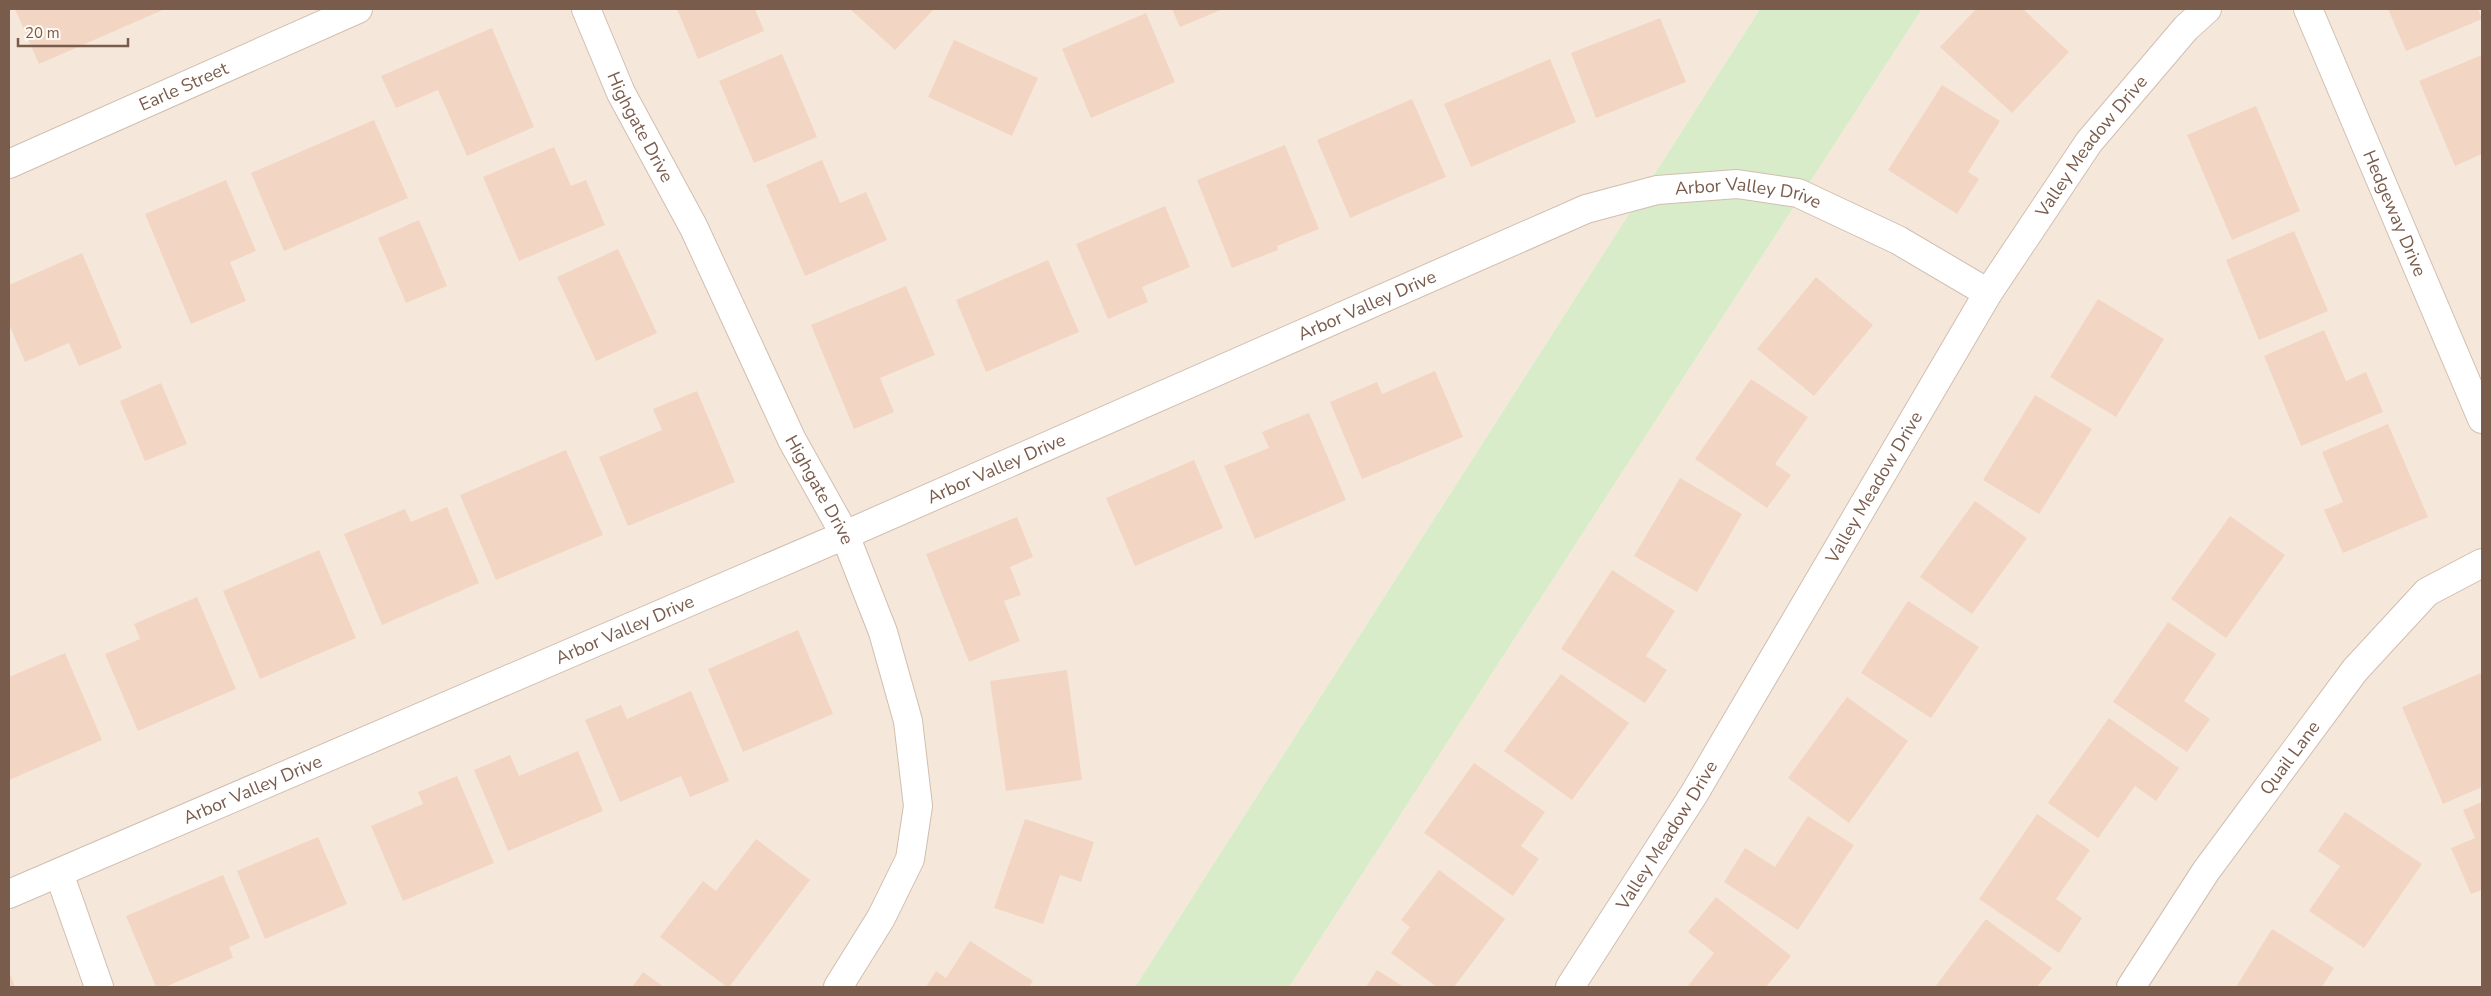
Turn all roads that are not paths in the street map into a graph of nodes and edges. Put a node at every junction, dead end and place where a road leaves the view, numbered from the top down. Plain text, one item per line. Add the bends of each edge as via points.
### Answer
1 (358, 9) edge
2 (586, 9) edge
3 (2207, 9) edge
4 (2308, 9) edge
5 (9, 164) edge
6 (1988, 293) junction
7 (2482, 420) edge
8 (845, 535) junction
9 (2482, 563) edge
10 (59, 873) junction
11 (9, 894) edge
12 (99, 987) edge
13 (838, 987) edge
14 (1570, 987) edge
15 (2131, 987) edge

1 - 5 street, Earle Street
2 - 8 street, Highgate Drive via 621,93 694,228 792,440
3 - 6 street, Valley Meadow Drive via 2186,28 2090,142
4 - 7 street, Hedgeway Drive
6 - 8 street, Arbor Valley Drive via 1898,240 1798,193 1737,184 1657,190 1586,209
6 - 14 street, Valley Meadow Drive via 1694,794
8 - 10 street, Arbor Valley Drive
8 - 13 street, Highgate Drive via 883,632 908,721 918,806 910,859 881,918
9 - 15 street, Quail Lane via 2427,592 2355,670 2206,871
10 - 11 street, Arbor Valley Drive
10 - 12 street

